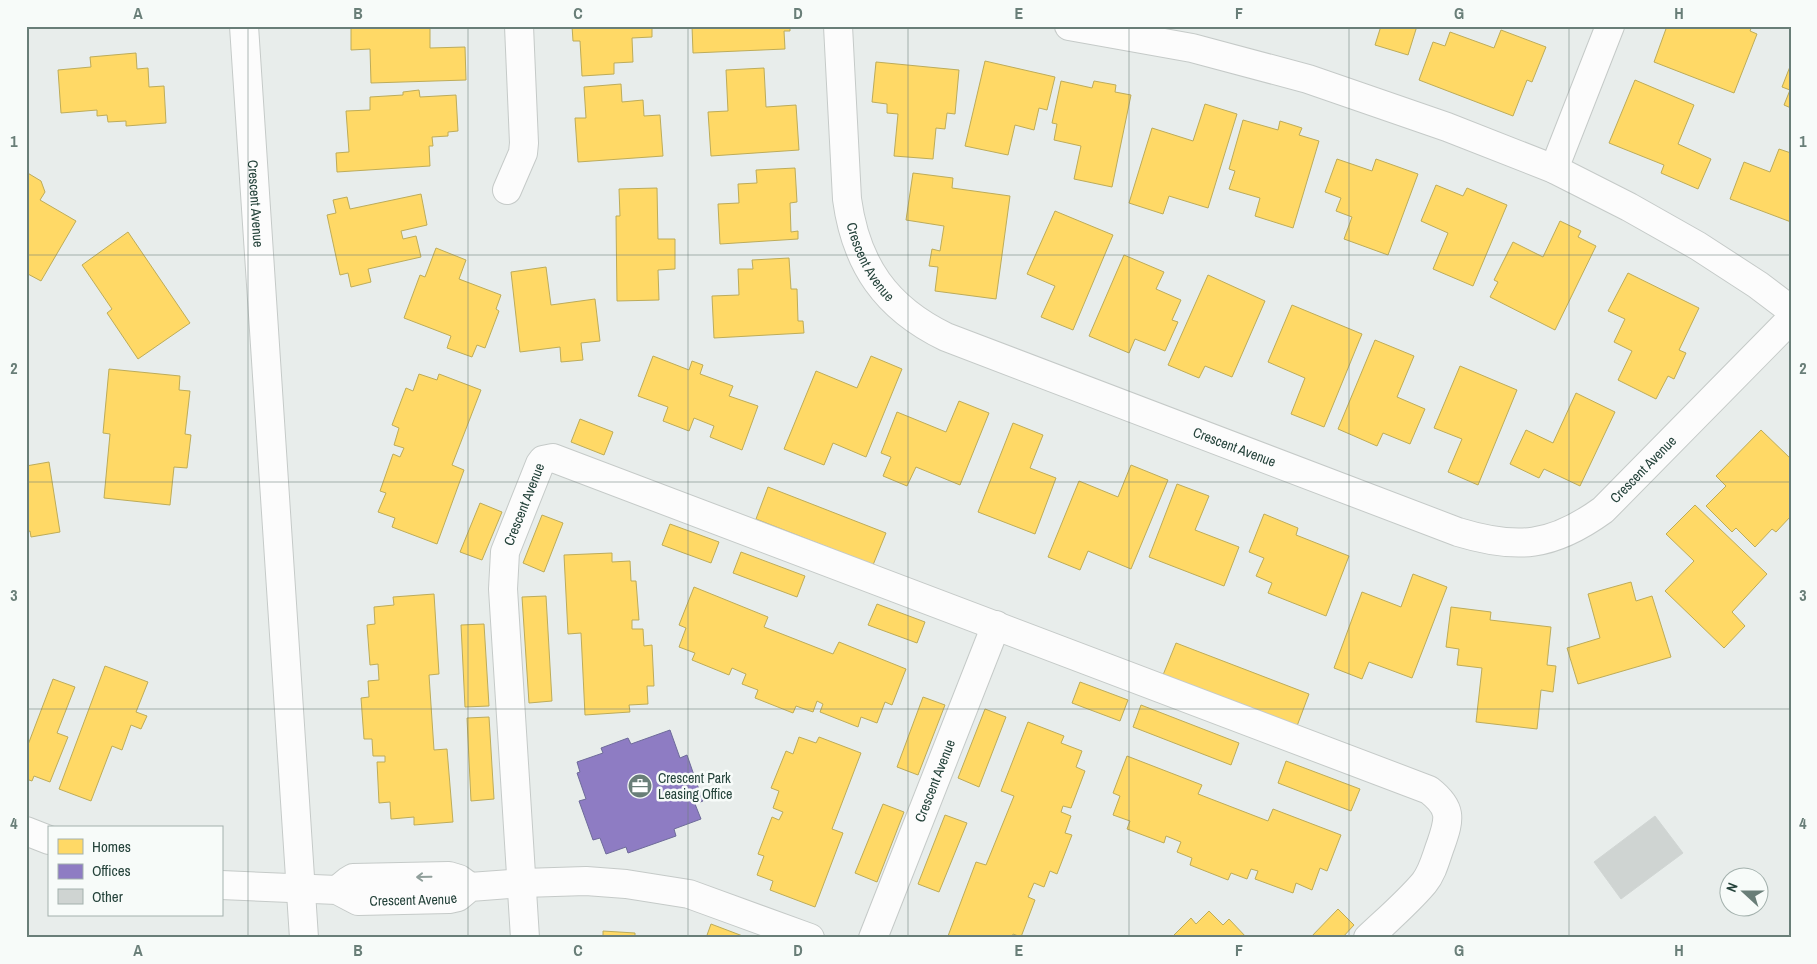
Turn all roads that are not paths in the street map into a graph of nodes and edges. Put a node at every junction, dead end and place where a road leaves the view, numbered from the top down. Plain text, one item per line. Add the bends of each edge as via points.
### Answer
1 (244, 26) edge
2 (519, 26) edge
3 (838, 26) edge
4 (1069, 26) edge
5 (1610, 26) edge
6 (1554, 169) junction
7 (508, 190) dead end
8 (1791, 310) edge
9 (1791, 319) edge
10 (996, 625) junction
11 (26, 831) edge
12 (48, 840) edge
13 (523, 883) junction
14 (222, 885) edge
15 (301, 890) junction
16 (304, 938) edge
17 (525, 938) edge
18 (810, 938) edge
19 (873, 938) edge
20 (1368, 938) edge

1 - 15 street, Crescent Avenue
2 - 7 street via 524,143
3 - 9 street, Crescent Avenue via 847,199 852,227 865,262 893,302 912,318 946,337 1479,539 1516,543 1552,538 1586,522 1602,510
4 - 6 street via 1192,48 1308,79 1447,127
5 - 6 street
6 - 8 street via 1698,246
10 - 13 street, Crescent Avenue via 559,459 543,460 505,552 503,569
10 - 19 street, Crescent Avenue
10 - 20 street, Crescent Avenue via 1422,787 1435,795 1445,806 1448,824 1432,870
11 - 12 street
13 - 15 street, Crescent Avenue via 470,887 458,897 449,899 358,900 337,890
13 - 17 street, Crescent Avenue
13 - 18 street, Crescent Avenue via 586,881 662,888 712,901
14 - 15 street
15 - 16 street, Crescent Avenue

